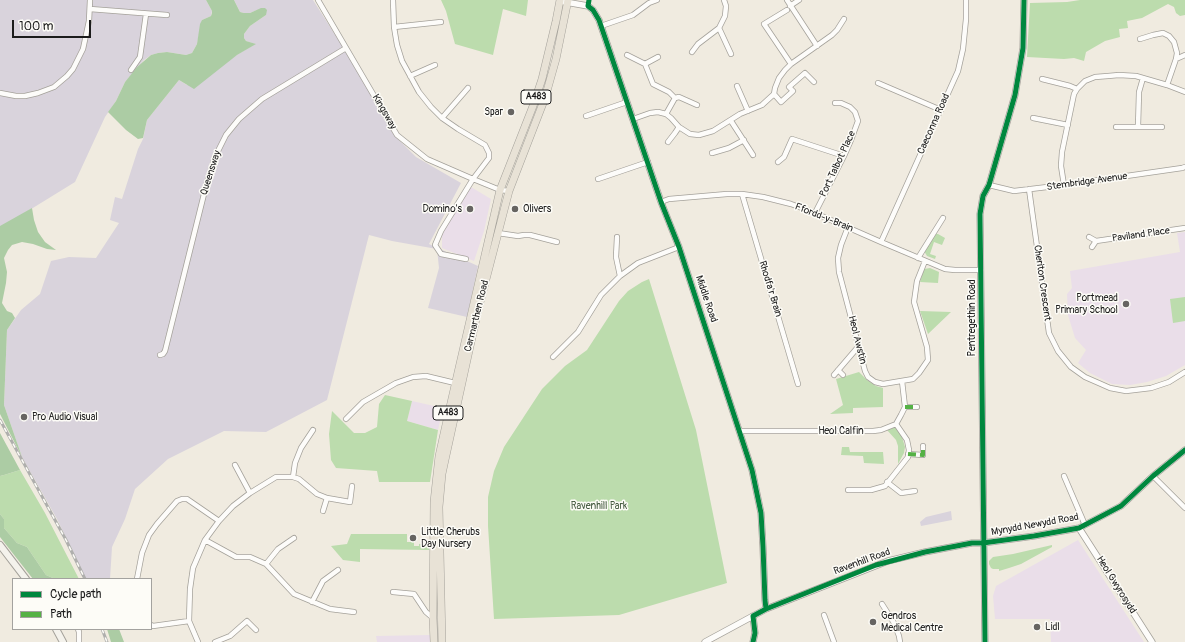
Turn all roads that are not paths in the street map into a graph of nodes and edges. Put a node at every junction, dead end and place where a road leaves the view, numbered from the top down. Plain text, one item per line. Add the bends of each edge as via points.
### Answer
1 (90, 0) edge
2 (318, 0) edge
3 (393, 0) edge
4 (657, 0) edge
5 (724, 0) edge
6 (787, 0) edge
7 (799, 0) edge
8 (966, 0) edge
9 (1024, 0) edge
10 (560, 1) edge
11 (567, 1) edge
12 (788, 8) junction
13 (90, 9) junction
14 (146, 14) junction
15 (167, 16) dead end
16 (844, 19) dead end
17 (441, 22) dead end
18 (602, 26) junction
19 (394, 27) junction
20 (719, 28) junction
21 (1140, 39) dead end
22 (816, 46) junction
23 (346, 48) junction
24 (692, 52) dead end
25 (730, 54) dead end
26 (627, 55) dead end
27 (1185, 55) edge
28 (658, 57) dead end
29 (1176, 59) junction
30 (645, 64) junction
31 (791, 64) junction
32 (435, 65) dead end
33 (131, 70) dead end
34 (410, 76) junction
35 (1143, 78) junction
36 (1042, 79) dead end
37 (814, 82) dead end
38 (878, 83) dead end
39 (1167, 85) junction
40 (736, 86) dead end
41 (468, 88) dead end
42 (1077, 89) junction
43 (1185, 92) edge
44 (0, 93) edge
45 (774, 94) junction
46 (675, 98) junction
47 (627, 102) junction
48 (835, 103) dead end
49 (697, 105) dead end
50 (941, 110) junction
51 (748, 111) junction
52 (666, 114) junction
53 (586, 116) dead end
54 (442, 118) junction
55 (1033, 118) dead end
56 (633, 119) junction
57 (731, 121) junction
58 (1068, 125) junction
59 (679, 127) junction
60 (1116, 127) dead end
61 (1138, 127) junction
62 (1162, 127) dead end
63 (744, 140) junction
64 (668, 142) dead end
65 (712, 153) dead end
66 (753, 155) dead end
67 (844, 156) junction
68 (648, 162) junction
69 (778, 162) dead end
70 (1185, 167) edge
71 (473, 179) junction
72 (598, 179) dead end
73 (989, 185) junction
74 (1064, 185) junction
75 (1029, 189) junction
76 (500, 190) junction
77 (509, 191) junction
78 (742, 194) junction
79 (661, 202) junction
80 (815, 213) junction
81 (943, 218) dead end
82 (848, 227) junction
83 (1185, 228) edge
84 (498, 233) junction
85 (617, 237) dead end
86 (1089, 237) dead end
87 (557, 242) dead end
88 (881, 242) junction
89 (1096, 242) junction
90 (1092, 246) dead end
91 (679, 247) junction
92 (918, 258) junction
93 (466, 259) dead end
94 (925, 261) junction
95 (981, 270) junction
96 (620, 276) junction
97 (858, 347) junction
98 (160, 355) dead end
99 (552, 357) dead end
100 (838, 370) junction
101 (1185, 372) edge
102 (834, 375) dead end
103 (843, 375) dead end
104 (902, 381) junction
105 (455, 383) junction
106 (798, 384) dead end
107 (904, 407) junction
108 (917, 407) dead end
109 (346, 419) dead end
110 (896, 424) junction
111 (313, 430) dead end
112 (740, 431) junction
113 (923, 446) dead end
114 (1185, 450) edge
115 (908, 454) junction
116 (235, 465) dead end
117 (1064, 476) dead end
118 (1153, 476) junction
119 (293, 477) junction
120 (887, 482) junction
121 (352, 486) dead end
122 (848, 490) dead end
123 (914, 491) dead end
124 (250, 493) junction
125 (327, 498) junction
126 (1185, 508) edge
127 (323, 511) dead end
128 (219, 521) junction
129 (1085, 525) junction
130 (1079, 528) junction
131 (294, 538) dead end
132 (205, 540) junction
133 (983, 543) junction
134 (0, 545) edge
135 (266, 564) junction
136 (338, 570) dead end
137 (25, 578) edge
138 (137, 578) edge
139 (393, 592) dead end
140 (312, 602) junction
141 (882, 604) dead end
142 (766, 609) junction
143 (354, 612) dead end
144 (824, 615) dead end
145 (753, 616) junction
146 (433, 618) junction
147 (189, 621) junction
148 (152, 626) edge
149 (57, 630) edge
150 (78, 630) edge
151 (256, 630) dead end
152 (63, 642) edge
153 (79, 642) edge
154 (198, 642) edge
155 (215, 642) edge
156 (434, 642) edge
157 (442, 642) edge
158 (705, 642) edge
159 (753, 642) edge
160 (834, 642) edge
161 (900, 642) edge
162 (984, 642) edge
163 (1152, 642) edge

1 - 13 street
2 - 23 street, Kingsway
3 - 19 street
4 - 18 street via 633,15
5 - 20 street via 725,16
6 - 12 street
7 - 12 street
8 - 50 street, Caeconna Road via 963,49 958,71
9 - 73 street, Pentregethin Road via 1023,48 1015,95
10 - 11 street, Middle Road
10 - 76 main road, Carmarthen Road / A483 via 542,79
11 - 18 street, Middle Road via 588,6 597,15
11 - 77 main road, Carmarthen Road / A483 via 556,59 545,98
12 - 22 street
12 - 31 street via 764,24
13 - 14 street
13 - 44 street via 83,49 67,76 54,87 38,93 25,96
14 - 15 street
14 - 33 street via 140,56
16 - 22 street via 832,35
17 - 19 street
18 - 47 street, Middle Road
19 - 34 street via 402,61
20 - 24 street
20 - 25 street
21 - 29 street via 1163,33 1169,36 1174,42
22 - 31 street
23 - 71 street, Kingsway via 397,135 427,159
23 - 98 street, Queensway via 262,99 239,119 226,135 217,152 206,186 165,352
26 - 30 street
27 - 29 street
28 - 30 street
29 - 39 street
30 - 46 street via 653,84
31 - 45 street via 779,78
32 - 34 street
34 - 54 street via 419,92
35 - 39 street
35 - 42 street via 1119,75 1095,77 1085,81
35 - 61 street via 1139,92
36 - 42 street
37 - 45 street via 805,73 790,87 793,91 781,102
38 - 50 street
39 - 43 street
40 - 51 street
41 - 54 street
42 - 58 street
45 - 51 street via 762,105
46 - 49 street via 679,97
46 - 52 street
47 - 53 street
47 - 56 street, Middle Road
48 - 67 street, Port Talbot Place via 850,107 858,121
50 - 88 street, Caeconna Road
51 - 57 street
52 - 56 street via 650,113
52 - 59 street
54 - 71 street via 485,145 488,150 489,158
55 - 58 street
56 - 68 street, Middle Road
57 - 59 street via 699,135 690,134
57 - 63 street
58 - 74 street via 1061,166
59 - 64 street
60 - 61 street
61 - 62 street
63 - 65 street
63 - 66 street
67 - 69 street via 792,139 784,157
67 - 80 street, Port Talbot Place
68 - 72 street
68 - 79 street, Middle Road
70 - 74 street, Stembridge Avenue
71 - 76 street, Kingsway
71 - 93 street via 435,245 441,254
73 - 75 street, Stembridge Avenue via 1014,191
73 - 95 street, Pentregethin Road via 983,196 980,214
74 - 75 street, Stembridge Avenue
75 - 101 street, Cheriton Crescent via 1049,333 1058,351 1071,367 1085,377 1110,388 1126,391 1151,388 1169,382
76 - 77 street, Kingsway
76 - 105 main road, Carmarthen Road / A483
77 - 84 main road, Carmarthen Road / A483
78 - 79 street, Ffordd-y-Brain via 669,199
78 - 80 street, Ffordd-y-Brain via 779,201
78 - 106 street, Rhodfa'r Brain
79 - 91 street, Middle Road
80 - 82 street, Ffordd-y-Brain
81 - 92 street
82 - 88 street, Ffordd-y-Brain
82 - 97 street, Heol Awstin via 840,245 839,272
83 - 89 street, Paviland Place
84 - 87 street via 530,235
84 - 157 main road, Carmarthen Road / A483 via 458,395 442,474 439,507
85 - 96 street via 616,257
86 - 89 street
88 - 92 street, Ffordd-y-Brain
89 - 90 street
91 - 96 street via 638,263
91 - 112 street, Middle Road
92 - 94 street, Ffordd-y-Brain
94 - 95 street, Ffordd-y-Brain via 950,270
94 - 104 street, Heol Awstin via 917,281 914,302 927,347 928,360 913,379
95 - 133 street, Pentregethin Road
96 - 99 street via 601,295 578,332
97 - 100 street
97 - 104 street, Heol Awstin via 868,377 883,384
100 - 102 street
100 - 103 street
104 - 107 street
105 - 109 street via 426,376 413,377 396,383 364,402
105 - 146 main road, Carmarthen Road / A483 via 434,496
107 - 108 street
107 - 110 street
110 - 112 street, Heol Calfin via 873,431
110 - 115 street via 907,440
111 - 119 street via 301,448
112 - 142 street, Middle Road via 761,513
113 - 115 street via 923,455
114 - 118 street, Mynydd Newydd Road
115 - 120 street
116 - 124 street
117 - 129 street
118 - 126 street
118 - 129 street, Mynydd Newydd Road via 1121,506
119 - 124 street via 276,477
119 - 125 street
120 - 122 street via 885,486 871,490
120 - 123 street via 901,493
121 - 125 street via 350,502
124 - 128 street
125 - 127 street
128 - 132 street
128 - 138 street via 187,499 177,501 149,535
129 - 130 street, Mynydd Newydd Road
130 - 133 street, Mynydd Newydd Road
130 - 163 street, Heol Gwyrosydd
131 - 135 street via 278,549
132 - 135 street via 236,556 250,557
132 - 147 street via 193,568
133 - 142 street, Ravenhill Road via 972,543 888,561
133 - 162 street, Pentregethin Road
134 - 137 main road
135 - 140 street via 294,594
136 - 140 street via 323,581
139 - 146 street via 414,594
140 - 143 street via 330,609
141 - 161 street via 894,623
142 - 145 street, Ravenhill Road
144 - 160 street
145 - 158 street, Ravenhill Road
145 - 159 street
146 - 156 main road, Carmarthen Road / A483
147 - 148 street
147 - 154 street
149 - 152 main road
150 - 153 street
151 - 155 street via 247,621 230,636

